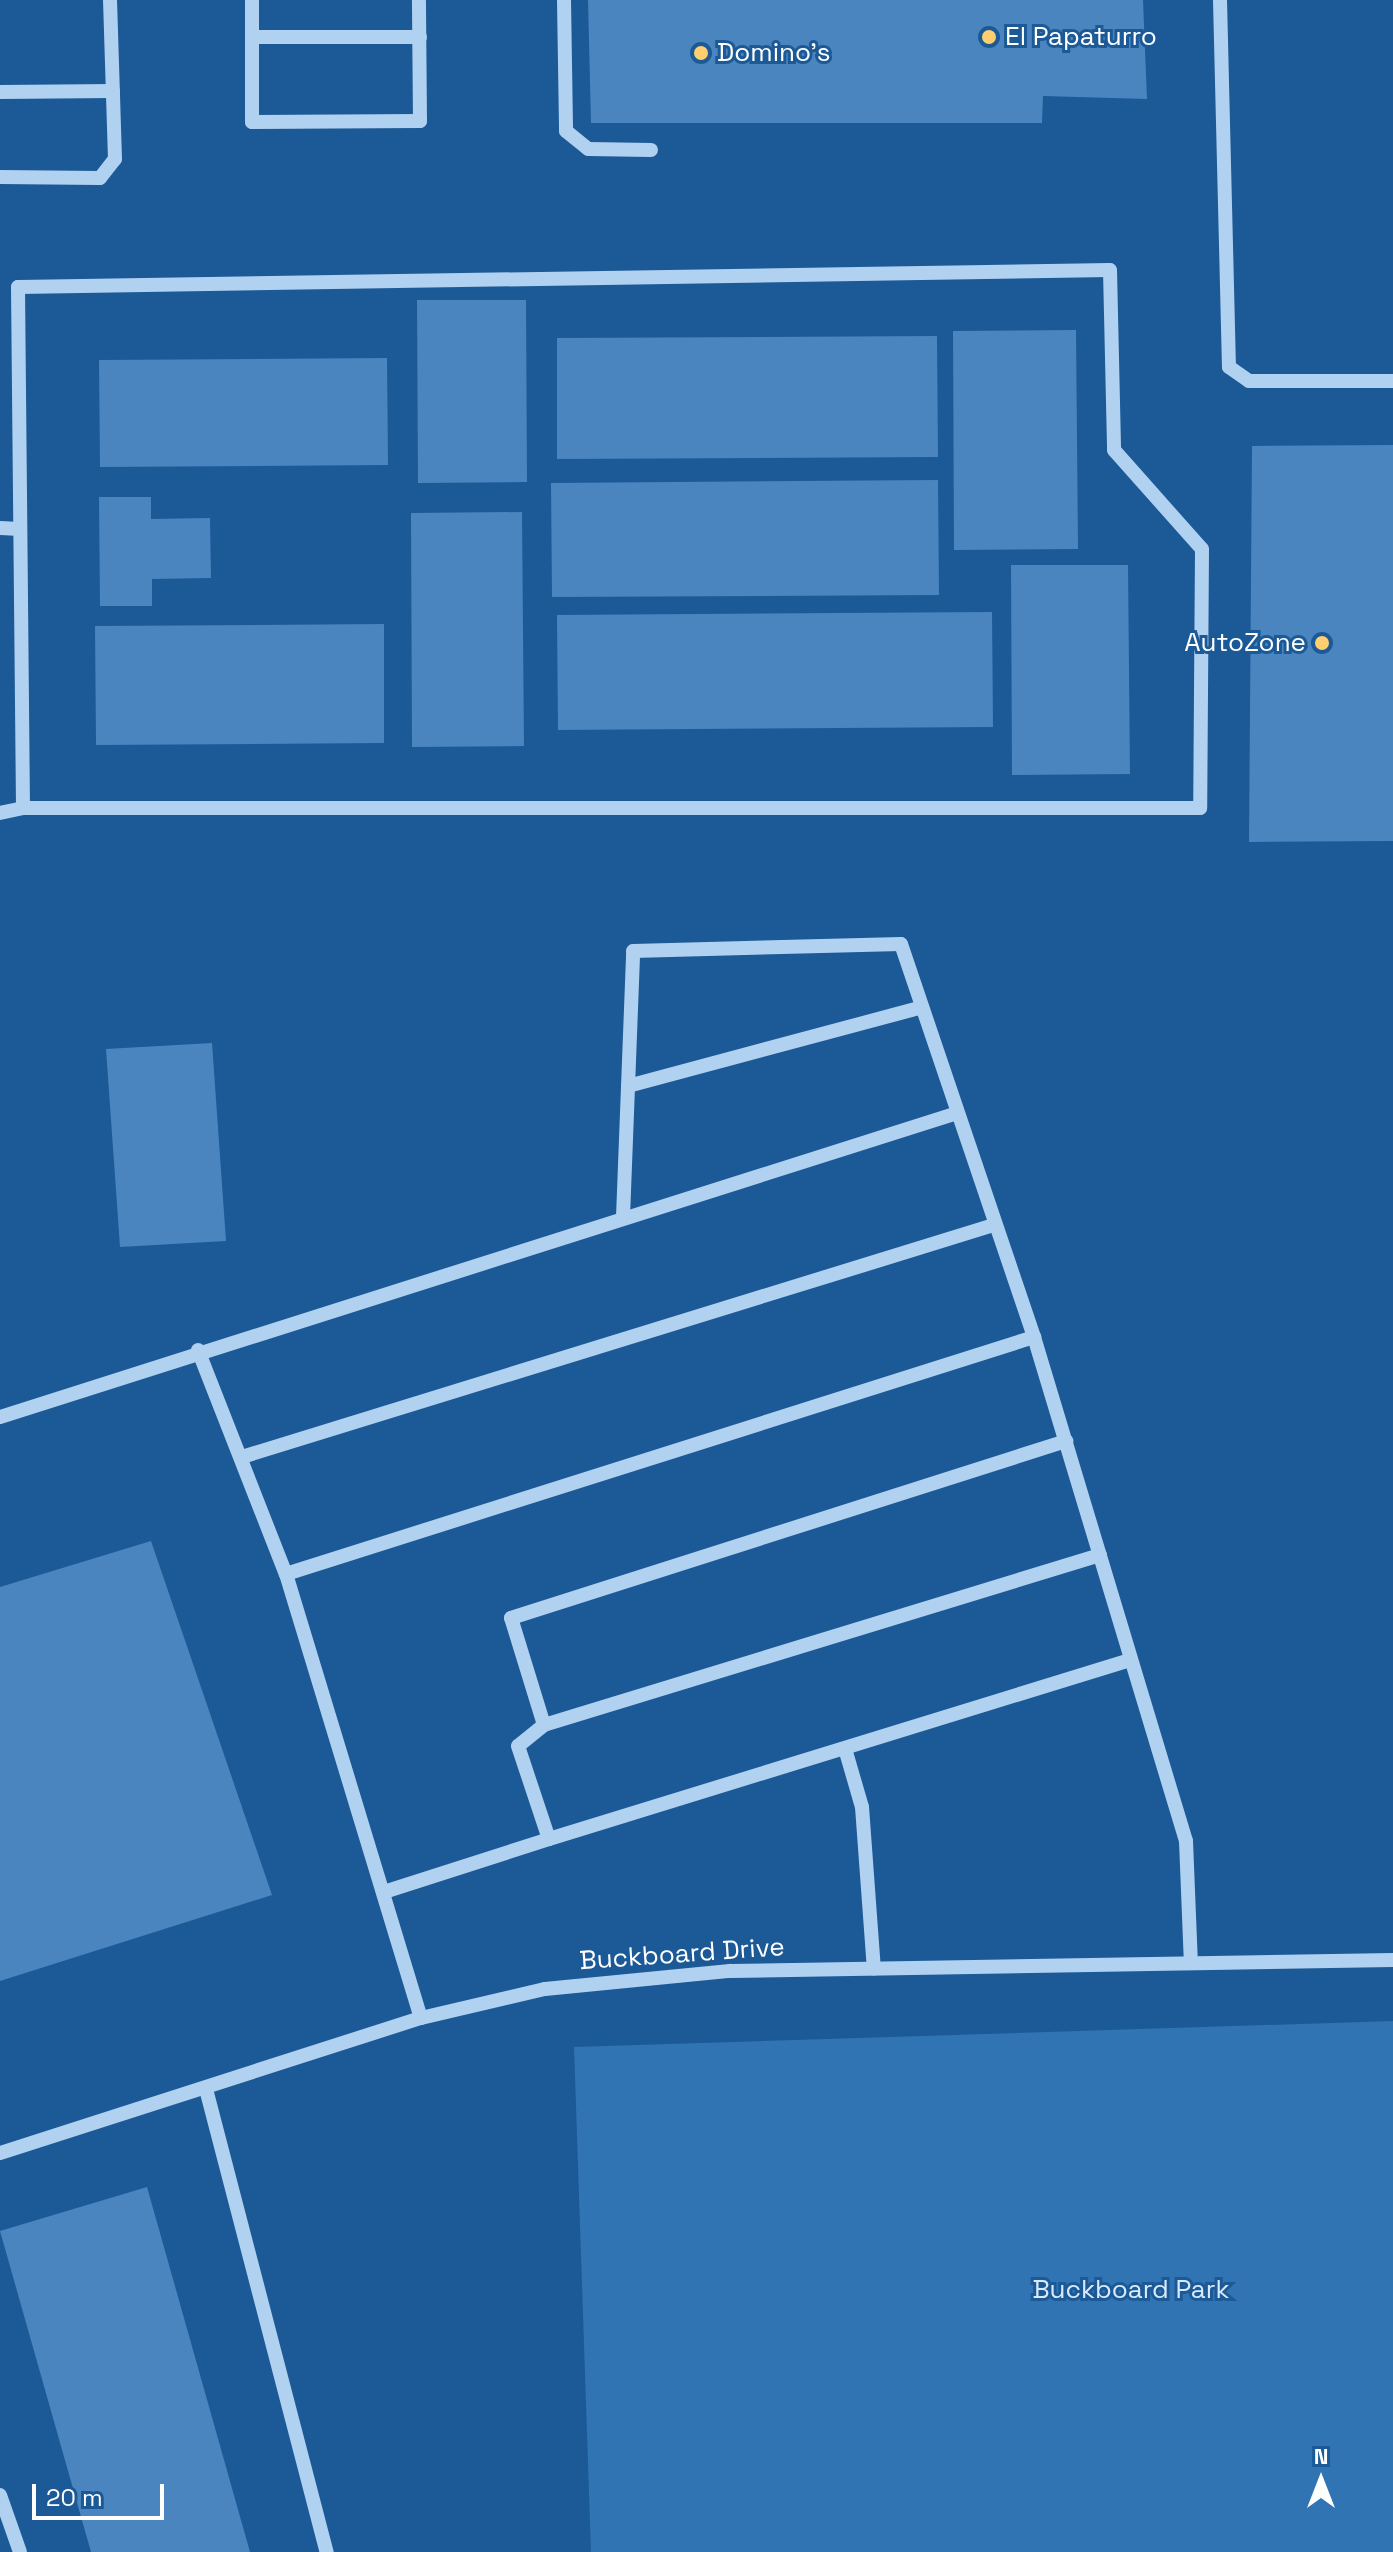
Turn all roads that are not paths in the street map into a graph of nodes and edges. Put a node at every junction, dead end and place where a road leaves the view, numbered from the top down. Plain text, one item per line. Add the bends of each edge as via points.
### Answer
1 (110, 0) edge
2 (252, 0) edge
3 (419, 0) edge
4 (564, 0) edge
5 (1220, 0) edge
6 (252, 37) junction
7 (420, 37) junction
8 (113, 91) junction
9 (0, 92) edge
10 (651, 150) dead end
11 (0, 177) edge
12 (1393, 381) edge
13 (0, 528) edge
14 (20, 529) junction
15 (23, 808) junction
16 (0, 813) edge
17 (922, 1007) junction
18 (628, 1086) junction
19 (957, 1113) junction
20 (623, 1217) junction
21 (994, 1225) junction
22 (1034, 1337) junction
23 (198, 1350) junction
24 (0, 1417) edge
25 (1066, 1441) junction
26 (242, 1457) junction
27 (1100, 1555) junction
28 (286, 1574) junction
29 (1130, 1660) junction
30 (544, 1725) junction
31 (846, 1752) junction
32 (549, 1839) junction
33 (384, 1892) junction
34 (1393, 1960) edge
35 (1191, 1963) junction
36 (874, 1969) junction
37 (421, 2018) junction
38 (206, 2089) junction
39 (0, 2153) edge
40 (0, 2495) edge
41 (20, 2552) edge
42 (327, 2552) edge

1 - 8 street
2 - 6 street
3 - 7 street
4 - 10 street via 566,131 588,149
5 - 12 street via 1229,367 1249,381
6 - 7 street
6 - 7 street via 252,122 420,121
8 - 9 street
8 - 11 street via 115,159 100,178
13 - 14 street
14 - 15 street
14 - 15 street via 18,287 1110,270 1114,450 1202,549 1200,808
15 - 16 street
17 - 18 street
17 - 18 street via 901,944 633,951
17 - 19 street
18 - 20 street
19 - 20 street
19 - 21 street
20 - 23 street
21 - 22 street
21 - 26 street
22 - 25 street
22 - 28 street
23 - 24 street
23 - 26 street
25 - 27 street
25 - 30 street via 511,1618
26 - 28 street
27 - 29 street
27 - 30 street
28 - 33 street
29 - 31 street
29 - 35 street via 1186,1841
30 - 32 street via 518,1746
31 - 32 street
31 - 36 street via 862,1807
32 - 33 street
33 - 37 street
34 - 35 street, Buckboard Drive
35 - 36 street, Buckboard Drive
36 - 37 street, Buckboard Drive via 730,1971 545,1989
37 - 38 street, Buckboard Drive
38 - 39 street, Buckboard Drive
38 - 42 street
40 - 41 street

